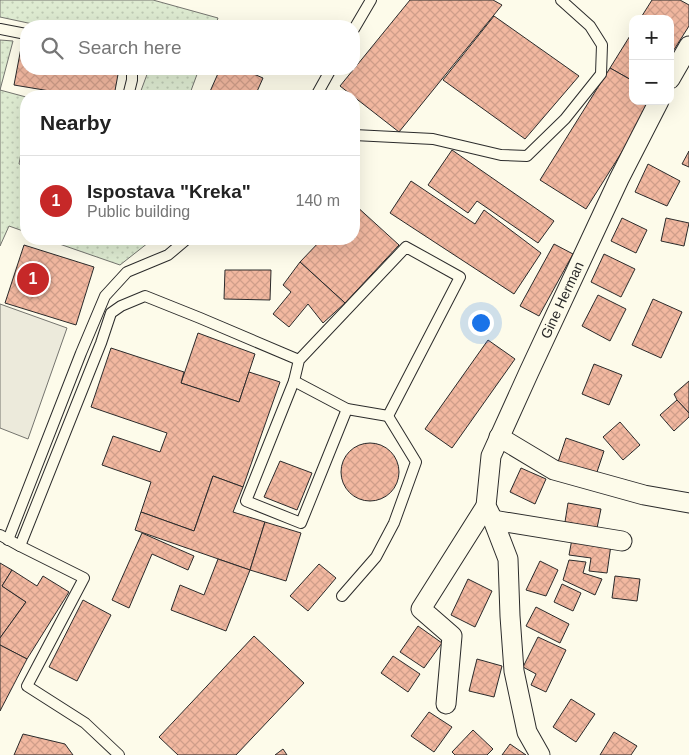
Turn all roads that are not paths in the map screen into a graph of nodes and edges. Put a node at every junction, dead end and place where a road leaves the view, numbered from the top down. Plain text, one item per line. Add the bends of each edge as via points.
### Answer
1 (370, 0) edge
2 (561, 0) edge
3 (359, 20) edge
4 (0, 29) edge
5 (20, 33) edge
6 (689, 46) edge
7 (674, 72) edge
8 (132, 75) edge
9 (328, 75) edge
10 (130, 90) edge
11 (319, 90) edge
12 (657, 105) edge
13 (360, 135) edge
14 (180, 245) edge
15 (299, 360) junction
16 (294, 381) junction
17 (347, 410) junction
18 (388, 416) junction
19 (499, 438) junction
20 (689, 503) edge
21 (490, 513) junction
22 (4, 537) edge
23 (622, 541) dead end
24 (20, 546) junction
25 (342, 596) dead end
26 (446, 704) dead end
27 (119, 755) edge
28 (540, 755) edge

1 - 3 lane
2 - 13 lane via 590,26 602,45 601,74 565,119 527,156 501,155 433,139
4 - 5 lane
6 - 7 street
8 - 10 lane
9 - 11 lane
12 - 19 street, Gine Herman
14 - 22 lane via 168,255 127,272 105,296
15 - 16 lane
15 - 18 lane via 406,247 460,277
15 - 24 lane via 145,296 121,306 111,313
16 - 17 lane
16 - 17 lane via 246,502 301,523
17 - 18 lane
18 - 25 lane via 416,462 394,523 376,556
19 - 20 street via 554,470 644,495
19 - 21 street, Gine Herman via 491,456
21 - 23 street
21 - 26 street, Gine Herman via 421,609 452,636
21 - 28 street, Gine Herman via 508,559 514,671 527,732
22 - 24 lane
24 - 27 lane via 84,578 27,686 85,722

